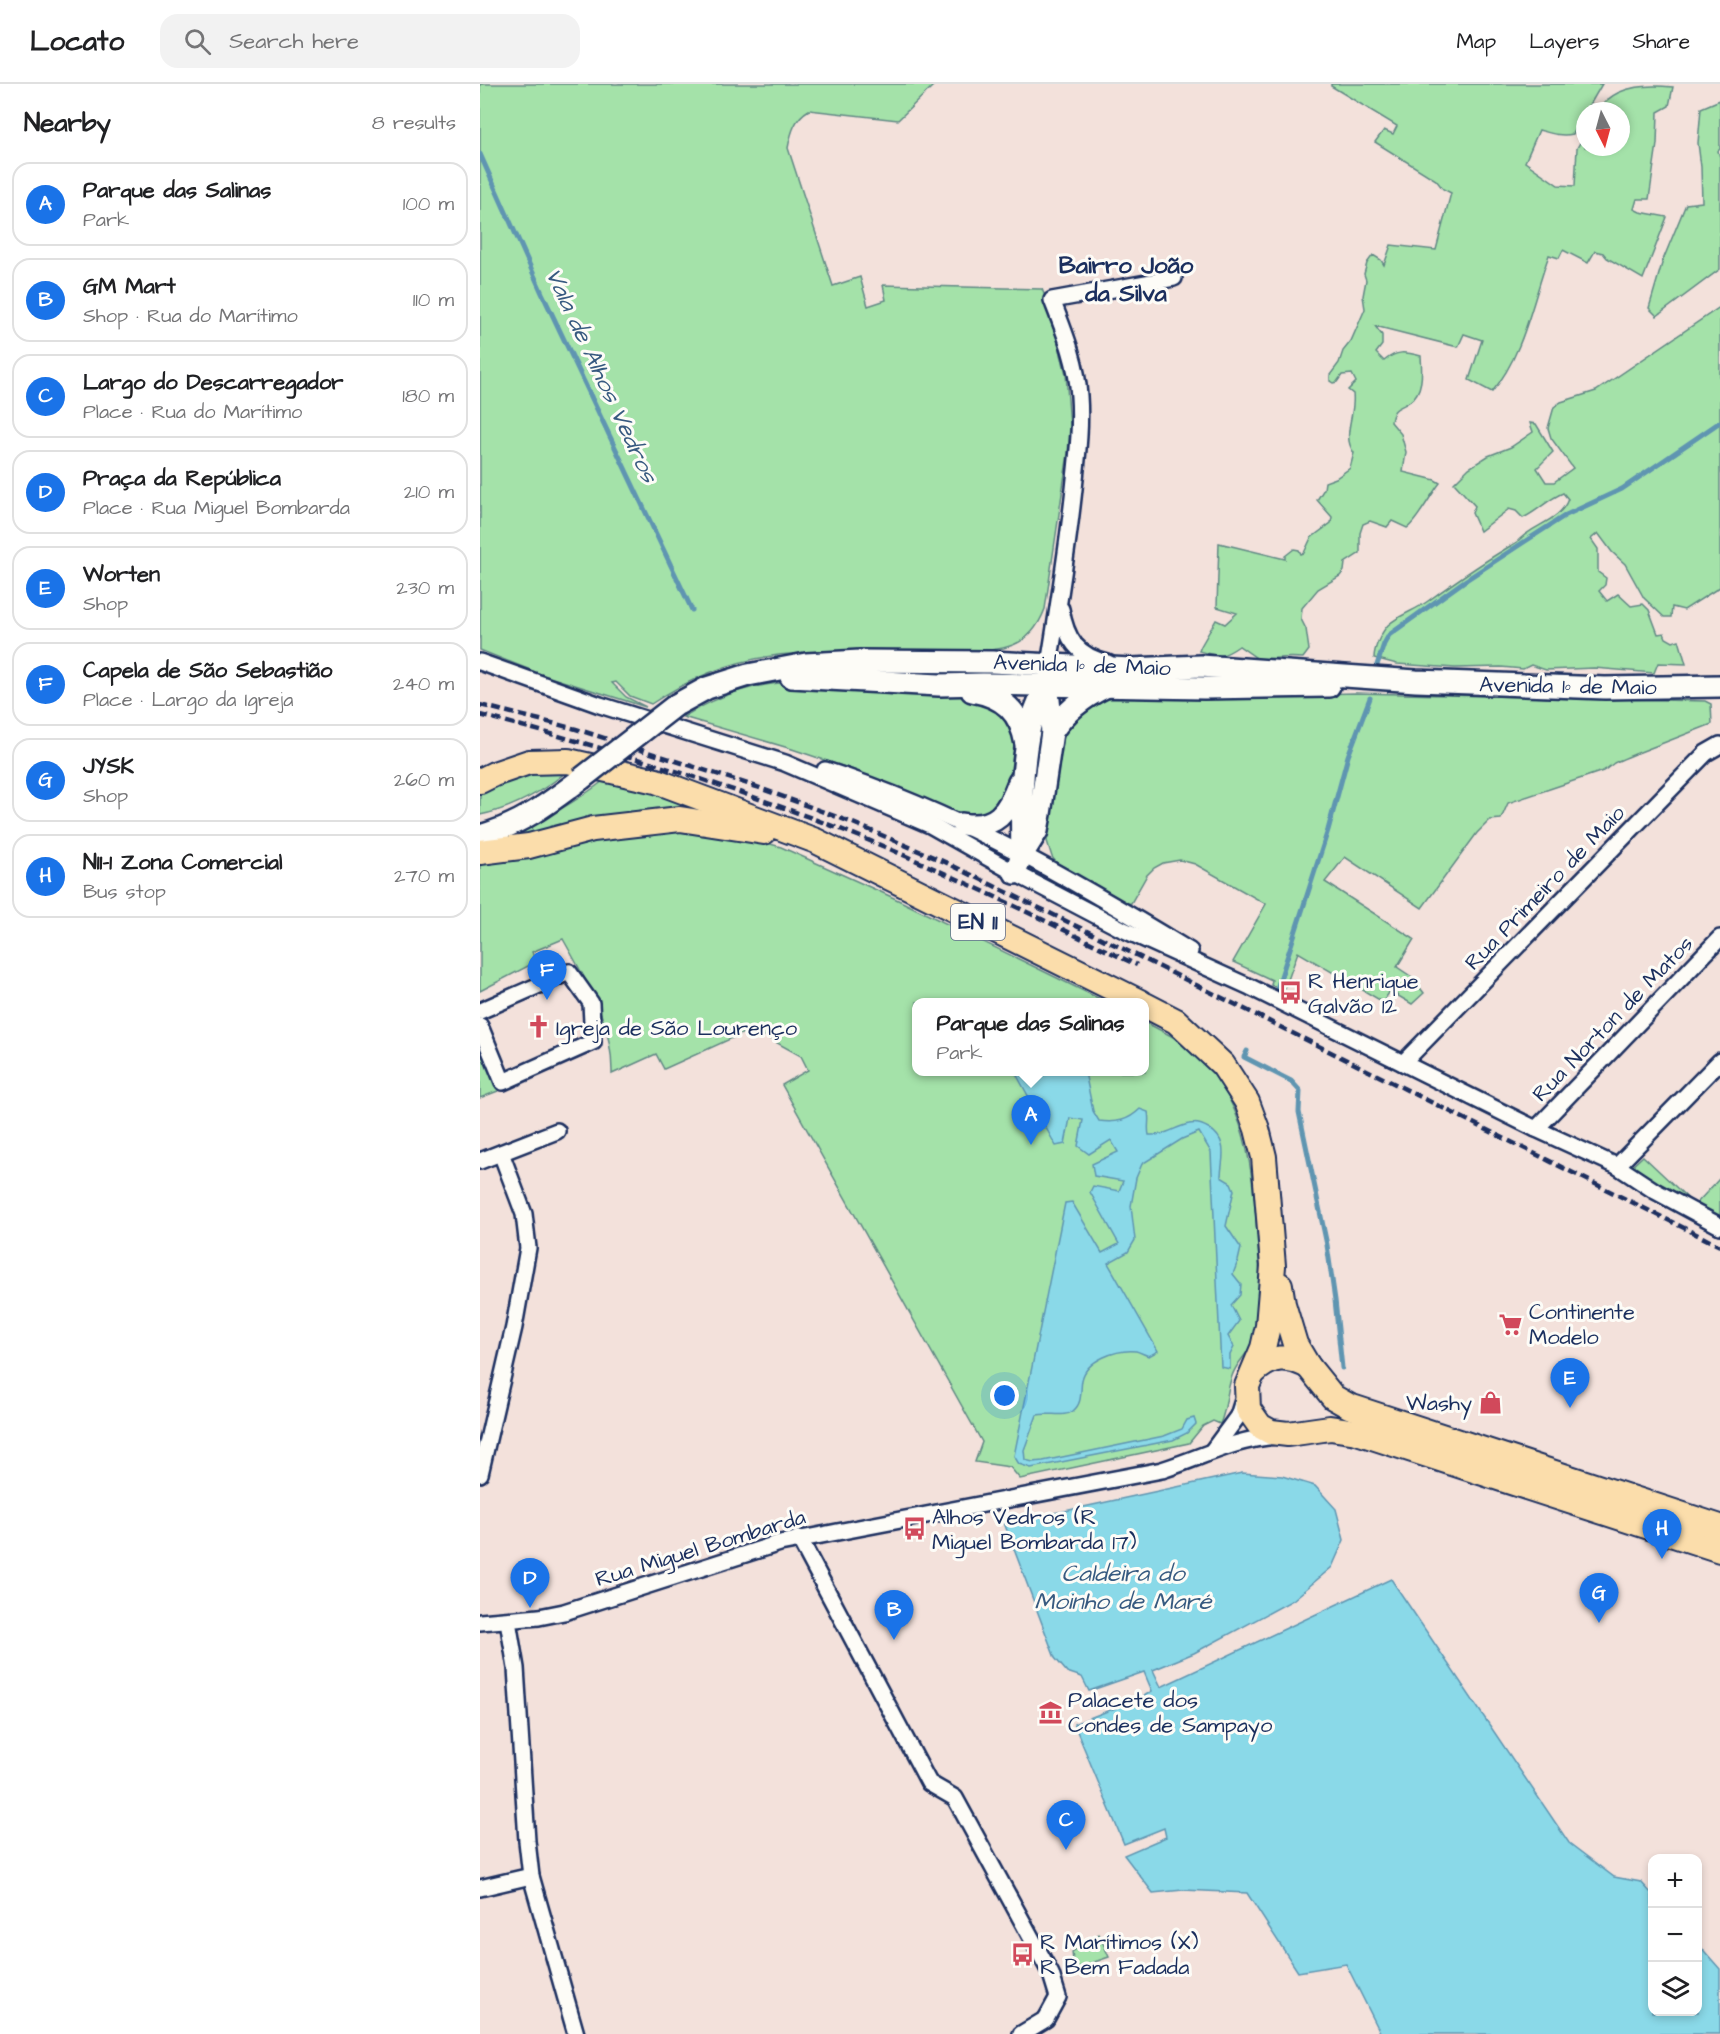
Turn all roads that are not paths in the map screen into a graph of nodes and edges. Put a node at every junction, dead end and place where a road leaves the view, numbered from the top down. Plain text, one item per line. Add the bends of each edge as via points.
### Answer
1 (1174, 278) dead end
2 (1059, 600) junction
3 (480, 662) edge
4 (1131, 669) junction
5 (748, 675) junction
6 (1047, 675) junction
7 (1416, 681) junction
8 (939, 685) junction
9 (1107, 686) junction
10 (1710, 686) edge
11 (1720, 699) edge
12 (1052, 732) junction
13 (1720, 745) edge
14 (741, 748) junction
15 (1025, 758) junction
16 (480, 781) edge
17 (555, 799) junction
18 (480, 822) edge
19 (962, 824) junction
20 (480, 836) edge
21 (816, 841) junction
22 (480, 852) edge
23 (1019, 864) junction
24 (1720, 938) edge
25 (1132, 998) edge
26 (1149, 1007) edge
27 (480, 1011) edge
28 (480, 1026) edge
29 (1720, 1061) edge
30 (1403, 1063) junction
31 (1536, 1129) junction
32 (557, 1131) dead end
33 (501, 1153) junction
34 (480, 1161) edge
35 (1617, 1166) junction
36 (1720, 1226) edge
37 (1273, 1266) junction
38 (1312, 1371) junction
39 (1251, 1379) junction
40 (1294, 1433) junction
41 (1213, 1450) junction
42 (480, 1474) edge
43 (1720, 1527) edge
44 (799, 1538) junction
45 (1720, 1550) edge
46 (508, 1621) junction
47 (480, 1622) edge
48 (531, 1876) junction
49 (480, 1888) edge
50 (576, 2034) edge
51 (1021, 2034) edge

1 - 2 street via 1052,300 1075,367 1080,416
2 - 4 street via 1070,640 1084,655
2 - 6 street
3 - 14 street via 600,705
4 - 6 main road, Avenida 1º de Maio
4 - 7 main road, Avenida 1º de Maio via 1201,666
5 - 6 main road, Avenida 1º de Maio via 806,664 860,661 992,662
5 - 8 main road, Avenida 1º de Maio
5 - 17 main road, Avenida 1º de Maio, bridge via 707,688 676,705
6 - 8 main road, Avenida 1º de Maio
6 - 9 main road, Avenida 1º de Maio
6 - 12 main road
6 - 15 main road
7 - 9 main road, Avenida 1º de Maio via 1292,688
7 - 10 main road, Avenida 1º de Maio via 1605,688
8 - 15 main road via 987,693 1001,700 1021,726
9 - 12 main road via 1082,700
10 - 11 street
12 - 23 main road via 1037,831
13 - 30 street, Rua Primeiro de Maio via 1706,753
14 - 19 street via 867,783
14 - 23 street via 815,775
15 - 19 main road via 1013,798 1000,816 982,825
15 - 23 main road
16 - 21 main road, EN 11 via 529,762 568,761 656,781
17 - 18 main road
17 - 20 main road via 504,830
19 - 23 street
21 - 22 main road, EN 11 via 680,819 593,829 529,846
21 - 25 main road, EN 11
23 - 30 street via 1112,904 1250,987
24 - 31 street, Rua Norton de Matos
26 - 37 main road via 1176,1021 1192,1035 1222,1065 1247,1102 1264,1157
27 - 28 street via 570,972 591,1003 593,1042 503,1082
29 - 35 street
30 - 31 street
31 - 35 street
32 - 33 street
33 - 34 street
33 - 42 street via 524,1214 528,1248
35 - 36 street
37 - 38 main road via 1295,1344
37 - 39 main road via 1268,1326
38 - 39 main road via 1294,1359 1280,1358 1264,1364
38 - 40 main road via 1322,1392 1323,1406 1310,1426
38 - 43 main road via 1333,1397 1364,1412
39 - 40 main road via 1248,1409 1253,1419 1271,1432
39 - 41 street, Rua Miguel Bombarda via 1238,1416
40 - 41 street, Rua Miguel Bombarda via 1255,1438
40 - 45 main road via 1330,1428 1357,1432
41 - 44 street, Rua Miguel Bombarda via 1162,1470
44 - 46 street, Rua Miguel Bombarda via 564,1612
44 - 51 street via 929,1783 955,1798 1051,1974 1058,1997 1046,2019
46 - 47 street, Rua Miguel Bombarda
46 - 48 street via 516,1668
48 - 49 street
48 - 50 street

